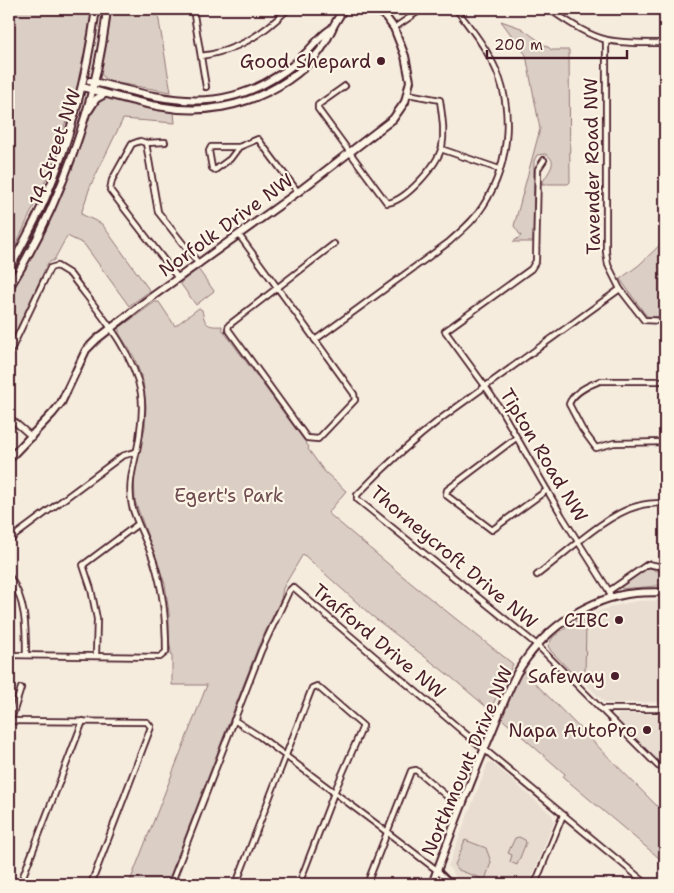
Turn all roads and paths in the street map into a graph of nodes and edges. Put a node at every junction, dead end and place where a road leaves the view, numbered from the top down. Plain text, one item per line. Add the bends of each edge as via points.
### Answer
1 (96, 9) edge
2 (107, 9) edge
3 (193, 9) edge
4 (288, 9) edge
5 (343, 9) edge
6 (375, 9) edge
7 (422, 9) edge
8 (456, 9) edge
9 (549, 9) edge
10 (394, 28) junction
11 (331, 29) junction
12 (606, 40) junction
13 (665, 43) edge
14 (201, 56) junction
15 (97, 68) junction
16 (84, 79) junction
17 (94, 82) junction
18 (346, 86) dead end
19 (82, 87) junction
20 (206, 87) dead end
21 (120, 88) junction
22 (92, 90) junction
23 (105, 94) junction
24 (408, 94) junction
25 (78, 134) junction
26 (165, 142) dead end
27 (146, 143) junction
28 (239, 147) junction
29 (441, 149) junction
30 (350, 153) junction
31 (544, 160) dead end
32 (499, 169) junction
33 (298, 192) junction
34 (239, 235) junction
35 (334, 244) dead end
36 (199, 264) junction
37 (9, 270) edge
38 (178, 278) junction
39 (277, 287) junction
40 (9, 288) edge
41 (620, 289) junction
42 (665, 321) edge
43 (110, 328) junction
44 (315, 340) junction
45 (9, 354) edge
46 (665, 381) edge
47 (485, 386) junction
48 (9, 417) edge
49 (32, 437) junction
50 (516, 438) junction
51 (665, 442) edge
52 (135, 452) junction
53 (9, 460) edge
54 (547, 490) junction
55 (665, 503) edge
56 (138, 524) junction
57 (9, 540) edge
58 (579, 543) junction
59 (658, 566) dead end
60 (537, 575) dead end
61 (9, 576) edge
62 (665, 592) edge
63 (610, 595) junction
64 (537, 645) junction
65 (9, 655) edge
66 (26, 655) junction
67 (96, 655) junction
68 (21, 688) dead end
69 (601, 709) junction
70 (665, 709) edge
71 (234, 720) junction
72 (10, 721) edge
73 (83, 721) junction
74 (9, 726) edge
75 (484, 749) junction
76 (285, 756) junction
77 (665, 769) edge
78 (334, 793) junction
79 (463, 805) junction
80 (563, 815) junction
81 (387, 832) junction
82 (438, 871) junction
83 (20, 884) edge
84 (90, 884) edge
85 (171, 884) edge
86 (236, 884) edge
87 (299, 884) edge
88 (366, 884) edge
89 (432, 884) edge
90 (451, 884) edge
91 (535, 884) edge
92 (647, 884) edge

1 - 16 main road, 14 Street NW
2 - 15 main road, 14 Street NW
3 - 14 street
4 - 14 street via 251,40
5 - 11 main road
6 - 10 main road, Norfolk Drive NW
7 - 10 street
8 - 32 street via 490,56 500,80 507,131 505,153
9 - 12 street
10 - 24 main road, Norfolk Drive NW via 405,56 410,81
11 - 21 main road via 278,76 235,95 188,101
11 - 23 main road via 320,51 301,70 276,87 244,102 210,109 181,109
12 - 13 street
12 - 41 street, Tavender Road NW via 606,252 608,265
14 - 20 street
15 - 17 main road, 14 Street NW
15 - 21 main road via 102,80
16 - 17 main road
16 - 19 main road, 14 Street NW
17 - 21 main road
17 - 22 main road, 14 Street NW
18 - 30 street via 318,105 318,109
19 - 22 main road
19 - 37 main road, 14 Street NW via 54,177
22 - 23 main road
22 - 25 main road, 14 Street NW
23 - 25 main road via 90,106
24 - 29 street via 440,100 444,136
24 - 30 main road, Norfolk Drive NW via 394,119
25 - 40 main road, 14 Street NW via 53,204
26 - 27 street
27 - 36 street via 158,212
27 - 38 street via 132,144 112,180 110,190
28 - 28 street via 211,147 212,168 215,170 230,159
28 - 33 street via 258,139
29 - 30 street via 413,188 387,203
29 - 32 street
30 - 33 main road, Norfolk Drive NW
31 - 47 street, Tipton Road NW via 538,169 536,262 445,331
32 - 44 street via 495,185 470,224
33 - 34 main road, Norfolk Drive NW
34 - 36 main road, Norfolk Drive NW
34 - 39 street
35 - 39 street
36 - 38 main road, Norfolk Drive NW
38 - 43 main road, Norfolk Drive NW
39 - 44 street
39 - 44 street via 228,329 307,438 318,439 355,400
41 - 42 street, Tavender Road NW via 644,320
41 - 47 street, Thorneycroft Drive NW
43 - 45 street via 70,274 58,266 50,268
43 - 49 main road, Norfolk Drive NW via 86,350 61,403
43 - 52 street via 126,351 141,394 142,419
46 - 51 street via 600,381 572,398 569,404 596,448 614,443
47 - 50 street, Tipton Road NW
47 - 64 street, Thorneycroft Drive NW via 417,438 357,495 357,499
48 - 49 street
49 - 53 main road, Norfolk Drive NW
50 - 54 street, Tipton Road NW
50 - 54 street via 447,490 446,495 492,530
52 - 56 street via 130,489
52 - 57 street via 122,456
54 - 58 street, Tipton Road NW
55 - 58 street via 629,509 607,520
56 - 67 street via 83,565 96,619
56 - 67 street via 160,583 166,652 160,656
58 - 60 street
58 - 63 street, Tipton Road NW
59 - 63 street via 648,564
61 - 66 street via 24,609
62 - 63 main road, Northmount Drive NW
63 - 64 main road, Northmount Drive NW via 566,619
64 - 69 street, Thorneycroft Drive NW
64 - 75 main road, Northmount Drive NW via 516,675
65 - 66 street
66 - 67 street
68 - 72 street
69 - 70 street
69 - 77 street, Thorneycroft Drive NW via 658,766
71 - 75 street, Trafford Drive NW via 261,651 293,587
71 - 76 street
71 - 85 street, Trafford Drive NW
72 - 73 street
72 - 74 street
73 - 83 street
73 - 84 street via 147,722 151,727
75 - 79 main road, Northmount Drive NW
75 - 80 street, Trafford Drive NW
76 - 78 street
76 - 78 street via 312,688 316,686 363,726
76 - 86 street
78 - 81 street
78 - 87 street
79 - 81 street via 450,799 416,770 411,771
79 - 82 main road, Northmount Drive NW
80 - 91 street
80 - 92 street, Trafford Drive NW
81 - 82 street
81 - 88 street
82 - 89 main road, Northmount Drive NW
82 - 90 street

